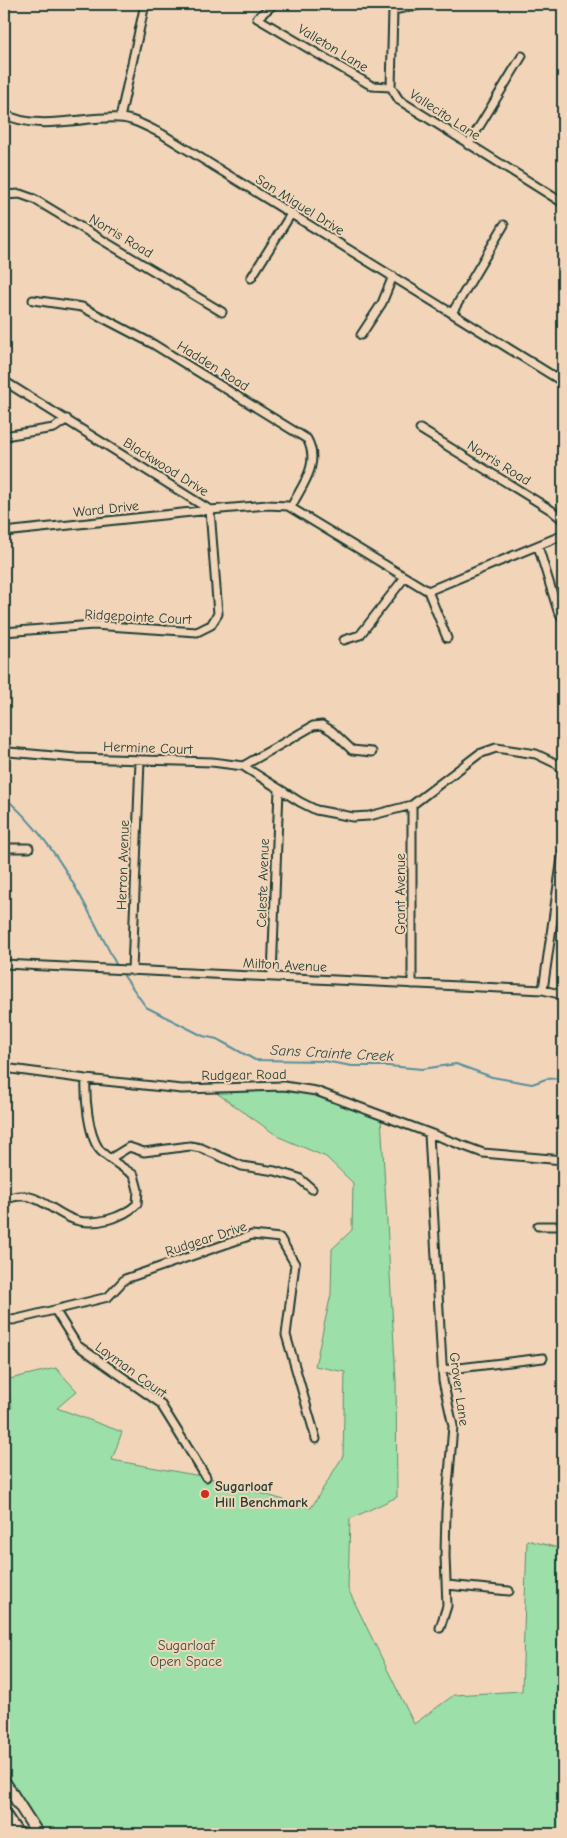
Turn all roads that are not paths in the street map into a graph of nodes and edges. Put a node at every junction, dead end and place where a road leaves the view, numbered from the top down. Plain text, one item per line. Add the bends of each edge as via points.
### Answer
1 (145, 4) edge
2 (274, 4) edge
3 (387, 4) edge
4 (425, 4) edge
5 (393, 10) junction
6 (522, 56) dead end
7 (391, 87) junction
8 (4, 114) edge
9 (120, 118) junction
10 (468, 145) junction
11 (4, 195) edge
12 (563, 204) edge
13 (291, 214) junction
14 (504, 225) dead end
15 (393, 276) junction
16 (251, 278) dead end
17 (33, 300) dead end
18 (222, 312) dead end
19 (452, 313) junction
20 (362, 335) dead end
21 (4, 381) edge
22 (563, 382) edge
23 (67, 419) junction
24 (420, 429) dead end
25 (4, 436) edge
26 (291, 507) junction
27 (210, 510) junction
28 (563, 520) edge
29 (4, 532) edge
30 (563, 535) edge
31 (538, 546) junction
32 (405, 577) junction
33 (428, 591) junction
34 (563, 619) edge
35 (4, 632) edge
36 (447, 638) dead end
37 (344, 640) dead end
38 (9, 752) dead end
39 (372, 752) dead end
40 (140, 760) junction
41 (243, 766) junction
42 (563, 771) edge
43 (279, 790) junction
44 (412, 805) junction
45 (4, 848) edge
46 (29, 848) dead end
47 (563, 850) edge
48 (4, 964) edge
49 (132, 971) junction
50 (272, 976) junction
51 (412, 984) junction
52 (543, 990) junction
53 (563, 996) edge
54 (4, 1068) edge
55 (86, 1079) junction
56 (429, 1134) junction
57 (111, 1158) junction
58 (563, 1160) edge
59 (312, 1189) dead end
60 (4, 1200) edge
61 (538, 1226) dead end
62 (563, 1226) edge
63 (55, 1310) junction
64 (4, 1318) edge
65 (543, 1358) dead end
66 (442, 1370) junction
67 (316, 1439) dead end
68 (206, 1477) dead end
69 (447, 1585) junction
70 (509, 1591) dead end
71 (440, 1628) dead end
72 (4, 1781) edge
73 (4, 1813) edge
74 (4, 1830) edge
75 (7, 1834) edge
76 (18, 1834) edge
77 (38, 1834) edge

1 - 9 street
2 - 7 street, Valleton Lane via 258,18 372,86
3 - 5 street
4 - 5 street
5 - 7 street, Vallecito Lane
6 - 10 street
7 - 10 street, Vallecito Lane via 399,100
8 - 9 street, San Miguel Drive via 14,120 49,122
9 - 13 street, San Miguel Drive via 162,134
10 - 12 street, Vallecito Lane
11 - 18 street, Norris Road via 20,194 34,199
13 - 15 street, San Miguel Drive
13 - 16 street
14 - 19 street
15 - 19 street, San Miguel Drive
15 - 20 street via 382,303
17 - 26 street, Hadden Road via 82,307 153,344 307,439 312,452 312,468
19 - 22 street, San Miguel Drive
21 - 23 street, Blackwood Drive
23 - 25 street via 54,428
23 - 27 street, Blackwood Drive
24 - 28 street, Norris Road
26 - 27 street, Blackwood Drive via 278,504
26 - 32 street, Blackwood Drive
27 - 29 street, Ward Drive
27 - 35 street, Ridgepointe Court via 218,614 207,628 197,632 93,625
30 - 31 street
31 - 33 street
31 - 34 street
32 - 33 street, Blackwood Drive
32 - 37 street via 360,635
33 - 36 street
38 - 40 street, Hermine Court
39 - 41 street via 349,749 332,731 322,725 312,726
40 - 41 street, Hermine Court
40 - 49 street, Herron Avenue
41 - 43 street, Hermine Court
42 - 44 street via 557,764 536,754 496,748 479,754
43 - 44 street, Hermine Court via 316,810 353,817
43 - 50 street, Celeste Avenue
44 - 51 street, Grant Avenue
45 - 46 street
47 - 52 street
48 - 49 street, Milton Avenue
49 - 50 street, Milton Avenue
50 - 51 street, Milton Avenue
51 - 52 street, Milton Avenue
52 - 53 street, Milton Avenue
54 - 55 street, Rudgear Road
55 - 56 street, Rudgear Road via 182,1089 284,1086 316,1091
55 - 57 street via 85,1094 92,1133 99,1150
56 - 58 street, Rudgear Road via 483,1153
56 - 66 street, Grover Lane
57 - 59 street via 129,1147 144,1152 190,1146 242,1166 299,1178
57 - 60 street via 134,1175 137,1204 128,1213 88,1222 75,1220 32,1197
61 - 62 street
63 - 64 street, Rudgear Drive via 14,1320
63 - 67 street, Rudgear Drive via 108,1297 125,1279 252,1235 280,1238 295,1264 286,1335
63 - 68 street, Layman Court via 76,1345 160,1403
65 - 66 street
66 - 69 street, Grover Lane via 453,1426 446,1511
69 - 70 street
69 - 71 street, Grover Lane via 447,1612
72 - 77 highway
73 - 76 highway
74 - 75 highway

